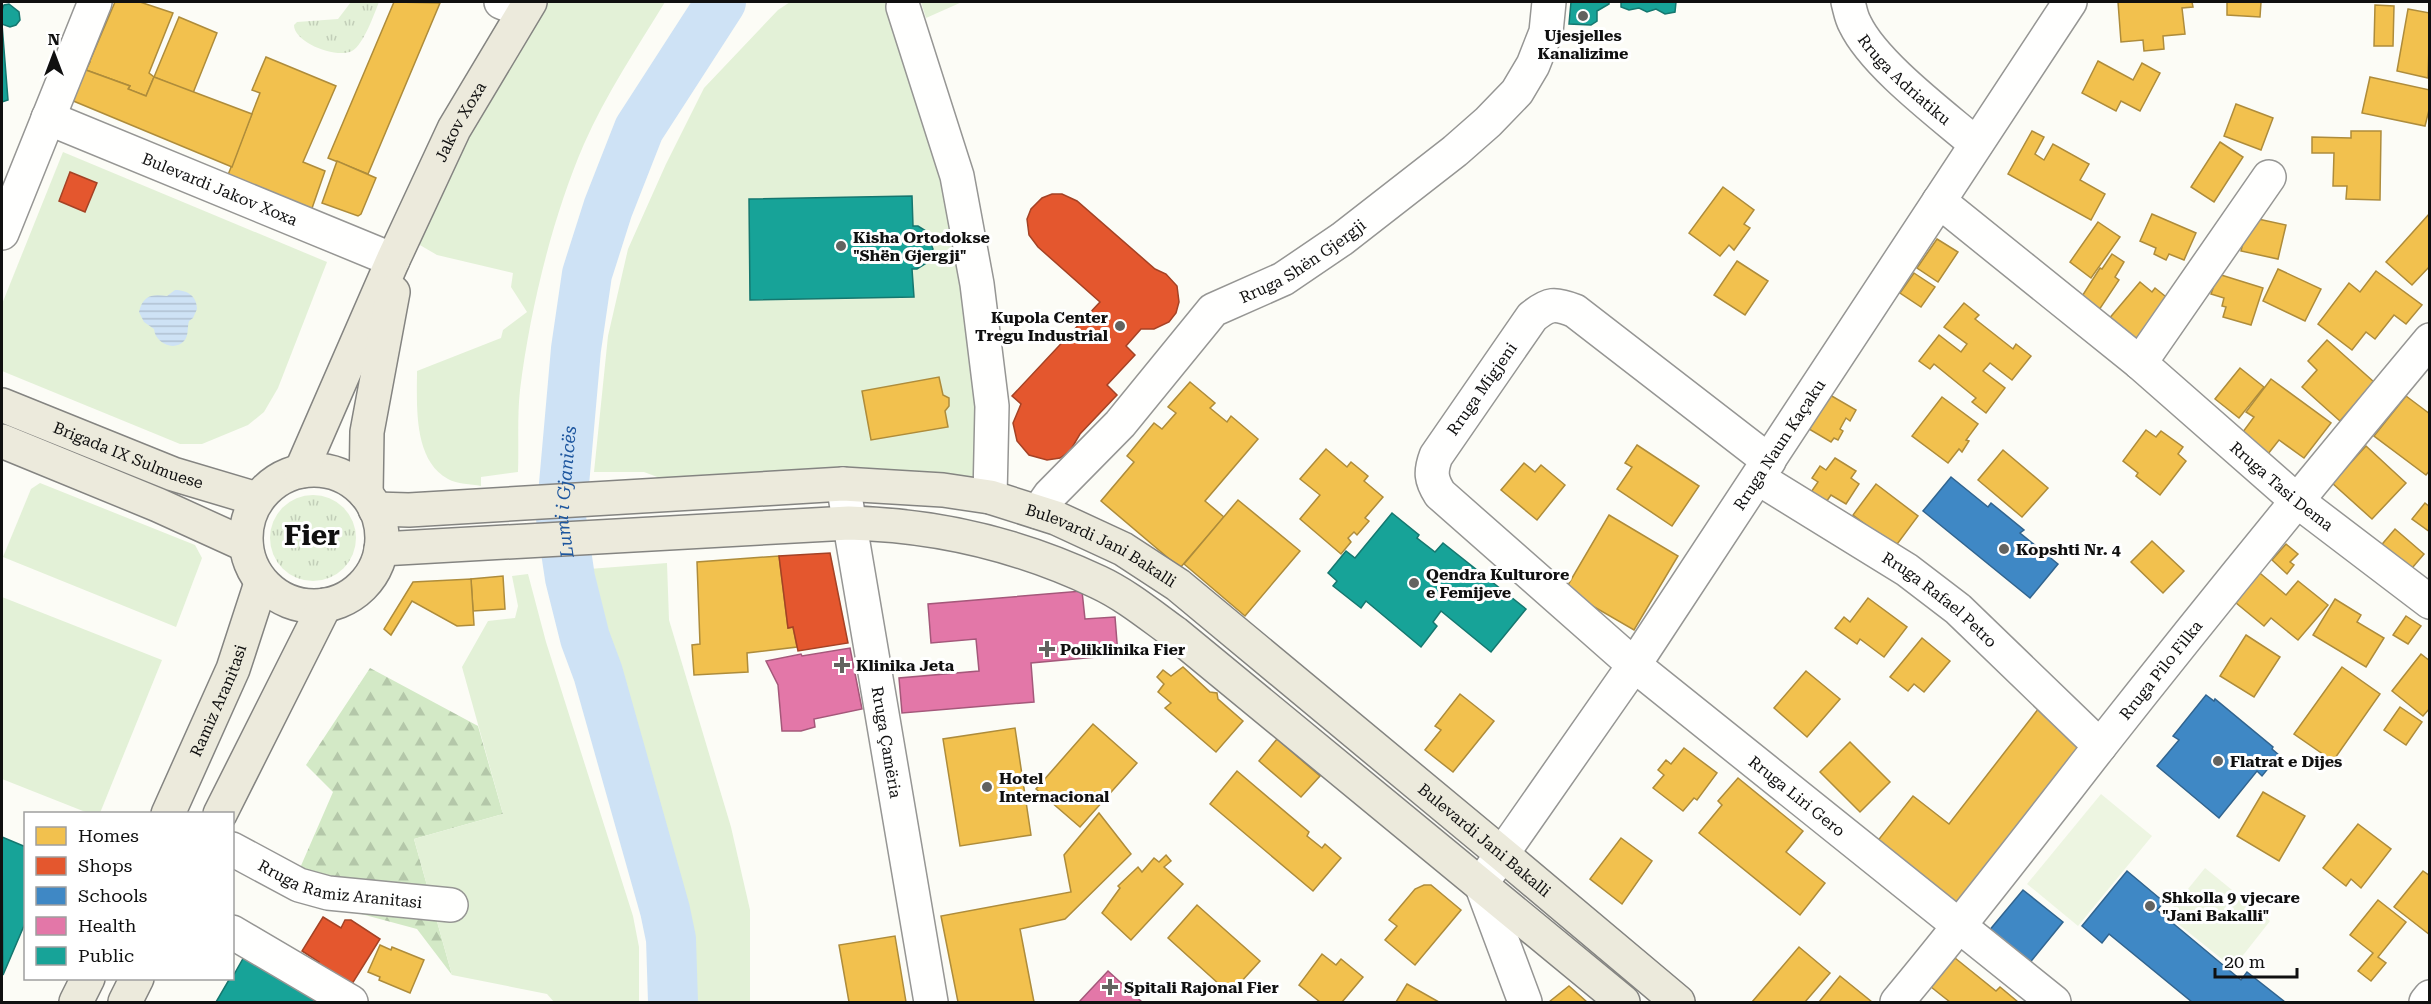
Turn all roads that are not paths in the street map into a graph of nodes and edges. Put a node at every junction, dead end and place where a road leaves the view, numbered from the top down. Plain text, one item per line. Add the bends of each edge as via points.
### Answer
1 (95, 2) edge
2 (1549, 2) edge
3 (1848, 2) edge
4 (2070, 2) edge
5 (518, 5) edge
6 (903, 7) dead end
7 (48, 118) junction
8 (1976, 144) junction
9 (2269, 177) dead end
10 (1939, 201) junction
11 (2, 232) edge
12 (397, 253) junction
13 (2430, 340) edge
14 (2140, 363) junction
15 (2, 405) edge
16 (2, 441) edge
17 (1763, 470) junction
18 (301, 471) junction
19 (843, 484) junction
20 (990, 497) junction
21 (257, 499) junction
22 (2296, 500) junction
23 (370, 501) junction
24 (1038, 512) junction
25 (849, 523) junction
26 (246, 545) junction
27 (381, 549) junction
28 (261, 583) junction
29 (2430, 602) edge
30 (325, 605) junction
31 (1634, 665) junction
32 (2100, 746) junction
33 (168, 812) edge
34 (221, 812) edge
35 (234, 850) edge
36 (1503, 854) junction
37 (1481, 884) junction
38 (451, 905) dead end
39 (1960, 926) junction
40 (234, 933) edge
41 (87, 980) edge
42 (136, 980) edge
43 (2430, 997) edge
44 (76, 1002) edge
45 (125, 1002) edge
46 (351, 1002) edge
47 (931, 1002) edge
48 (1525, 1002) edge
49 (1623, 1002) edge
50 (1678, 1002) edge
51 (1897, 1002) edge
52 (2054, 1002) edge
53 (2426, 1002) edge

1 - 7 street
2 - 24 street, Rruga Shën Gjergji via 1546,32 1533,65 1517,92 1488,122 1383,208 1283,279 1213,310 1120,424
3 - 8 street, Rruga Adriatiku via 1855,24 1874,51 1906,85
4 - 8 street, Rruga Naun Kaçaku
5 - 12 main road, Jakov Xoxa via 454,129
6 - 20 street via 957,176 977,284 992,406
7 - 11 street
7 - 12 street, Bulevardi Jakov Xoxa
8 - 10 street, Rruga Naun Kaçaku
9 - 14 street
10 - 14 street, Rruga Tasi Dema
10 - 17 street, Rruga Naun Kaçaku
12 - 18 main road, Jakov Xoxa
12 - 23 main road, Jakov Xoxa via 367,432
13 - 22 street, Rruga Pilo Filka
14 - 22 street, Rruga Tasi Dema
15 - 21 main road, Brigada IX Sulmuese via 173,474
16 - 26 main road
17 - 31 street, Rruga Naun Kaçaku
17 - 31 street, Rruga Migjeni via 1575,311 1560,305 1545,306 1532,317 1436,456 1431,469 1432,483 1440,494
17 - 32 street, Rruga Rafael Petro via 1959,609
18 - 21 main road via 269,486
18 - 23 main road via 340,475
19 - 20 main road, Bulevardi Jani Bakalli
19 - 23 main road, Bulevardi Jani Bakalli via 409,510
19 - 25 street, Rruga Çamëria
20 - 24 main road, Bulevardi Jani Bakalli
21 - 26 main road via 248,520
22 - 29 street, Rruga Tasi Dema
22 - 32 street, Rruga Pilo Filka
23 - 27 main road via 381,526
24 - 36 main road, Bulevardi Jani Bakalli via 1124,549 1178,585
25 - 27 main road, Bulevardi Jani Bakalli
25 - 37 main road, Bulevardi Jani Bakalli via 951,532 1100,582 1175,633
25 - 47 street, Rruga Çamëria
26 - 28 main road via 251,566
27 - 30 main road via 369,578 357,591
28 - 30 main road via 289,602
28 - 33 main road, Ramiz Aranitasi via 233,669
30 - 34 main road
31 - 36 street, Rruga Naun Kaçaku
31 - 39 street, Rruga Liri Gero
32 - 39 street, Rruga Pilo Filka
35 - 38 street, Rruga Ramiz Aranitasi via 299,885 328,893
36 - 37 street, Rruga Naun Kaçaku
36 - 50 main road, Bulevardi Jani Bakalli
37 - 48 street
37 - 49 main road, Bulevardi Jani Bakalli
39 - 51 street, Rruga Pilo Filka
39 - 52 street, Rruga Liri Gero
40 - 46 street
41 - 44 main road
42 - 45 main road
43 - 53 street

